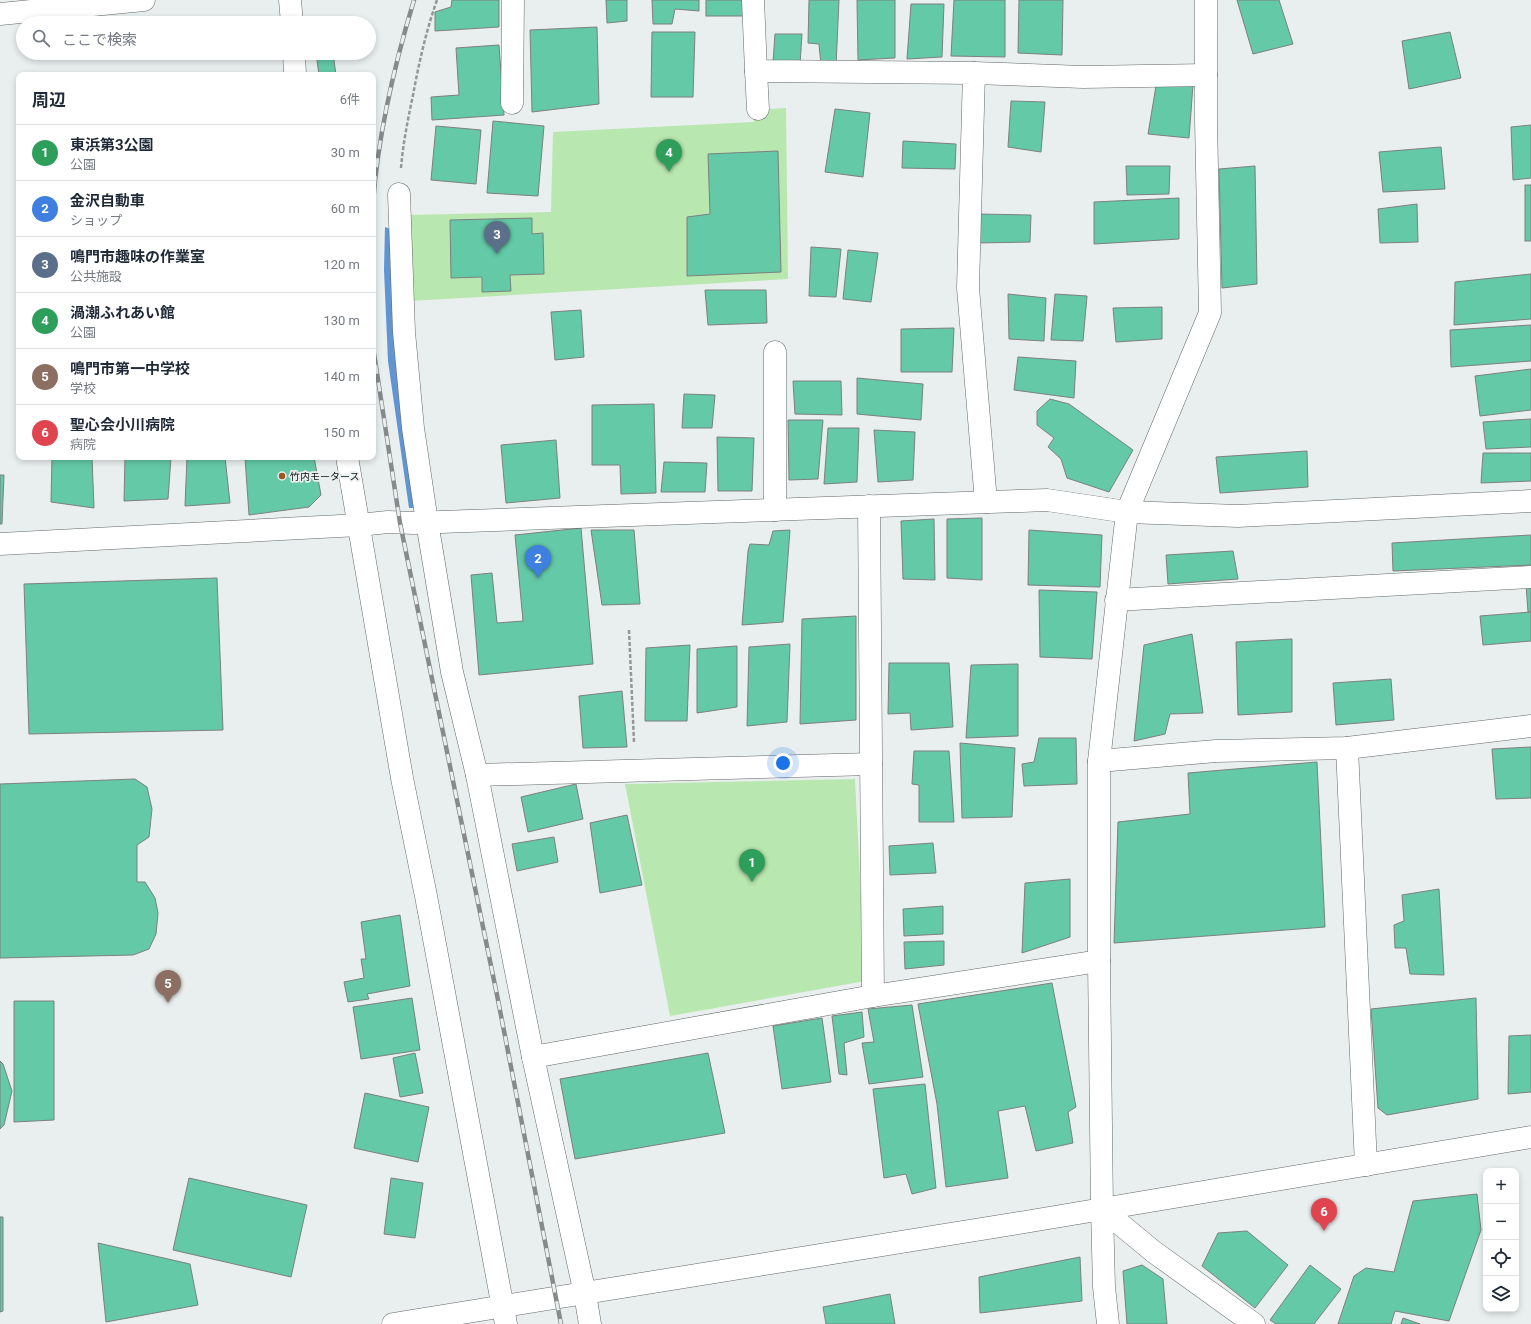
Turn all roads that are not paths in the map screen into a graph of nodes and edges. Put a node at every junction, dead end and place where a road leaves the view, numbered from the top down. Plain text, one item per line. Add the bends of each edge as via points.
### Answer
1 (144, 0) edge
2 (290, 0) edge
3 (514, 0) edge
4 (753, 0) edge
5 (1206, 0) edge
6 (0, 14) edge
7 (291, 16) edge
8 (294, 60) edge
9 (756, 71) junction
10 (295, 72) edge
11 (974, 73) junction
12 (1206, 75) junction
13 (512, 102) dead end
14 (758, 109) dead end
15 (400, 194) road end
16 (775, 352) dead end
17 (348, 460) edge
18 (1531, 501) edge
19 (986, 502) junction
20 (869, 506) junction
21 (775, 510) junction
22 (1127, 512) junction
23 (427, 522) junction
24 (359, 525) junction
25 (0, 544) edge
26 (1531, 577) edge
27 (1116, 600) junction
28 (1531, 726) edge
29 (1347, 748) junction
30 (1099, 761) junction
31 (871, 764) junction
32 (477, 775) junction
33 (1099, 961) junction
34 (873, 996) junction
35 (533, 1058) junction
36 (1531, 1137) edge
37 (1366, 1165) junction
38 (1102, 1209) junction
39 (585, 1294) junction
40 (505, 1315) edge
41 (393, 1324) edge
42 (590, 1324) edge
43 (1108, 1324) edge
44 (1254, 1324) edge

1 - 6 street
2 - 7 street
3 - 13 street
4 - 9 street
5 - 12 street
8 - 10 street
9 - 11 street
9 - 14 street
11 - 12 street via 1083,77
11 - 19 street via 968,288
12 - 22 street via 1210,313
15 - 23 street via 405,339 413,428
16 - 21 street
17 - 24 street
18 - 22 street via 1238,516
19 - 20 street
19 - 22 street via 1047,500
20 - 21 street
20 - 31 street
21 - 23 street
22 - 27 street
23 - 24 street
23 - 32 street via 452,672
24 - 25 street
24 - 40 street via 402,778
26 - 27 street
27 - 30 street
28 - 29 street
29 - 30 street via 1216,751
29 - 37 street
30 - 33 street
31 - 32 street
31 - 34 street
32 - 35 street
33 - 34 street
33 - 38 street
34 - 35 street
35 - 39 street
36 - 37 street
37 - 38 street
38 - 39 street
38 - 43 street via 1104,1287
38 - 44 street via 1154,1252
39 - 40 street
39 - 42 street
40 - 41 street

